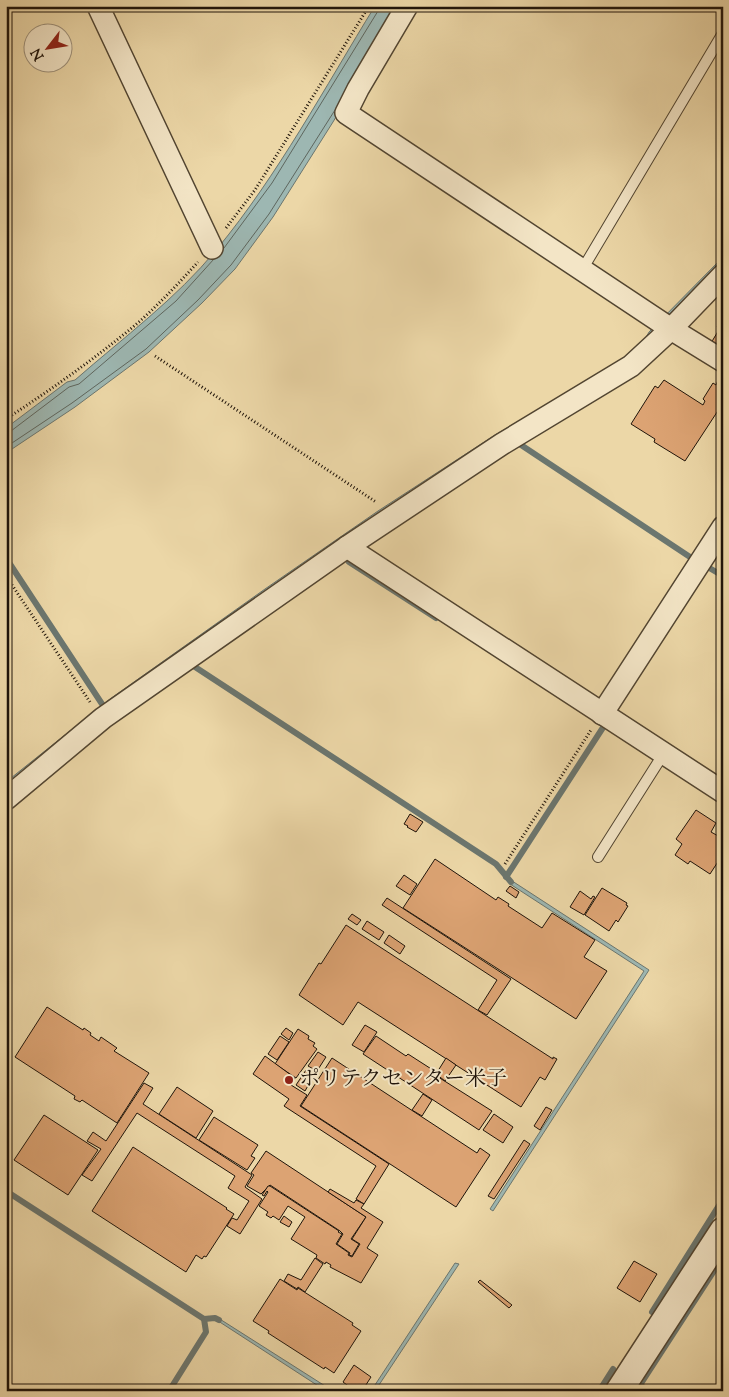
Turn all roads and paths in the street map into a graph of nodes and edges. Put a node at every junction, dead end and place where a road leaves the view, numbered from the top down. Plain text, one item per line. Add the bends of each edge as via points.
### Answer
1 (98, 6) edge
2 (408, 6) edge
3 (723, 33) edge
4 (212, 248) dead end
5 (582, 270) junction
6 (723, 275) edge
7 (665, 325) junction
8 (156, 356) dead end
9 (723, 362) edge
10 (381, 505) dead end
11 (723, 527) edge
12 (347, 547) junction
13 (6, 576) edge
14 (94, 708) dead end
15 (602, 714) junction
16 (664, 753) junction
17 (723, 792) edge
18 (6, 799) edge
19 (598, 857) dead end
20 (505, 864) dead end
21 (723, 1231) edge
22 (620, 1391) edge

1 - 4 street
2 - 5 street via 346,113
3 - 5 lane
5 - 7 street
6 - 7 street
7 - 9 street
7 - 12 street via 640,359 619,375 502,444
8 - 10 path
11 - 15 street
12 - 15 street
12 - 18 street via 103,718
13 - 14 path
15 - 16 street
15 - 20 path
16 - 17 street
16 - 19 lane
21 - 22 street

